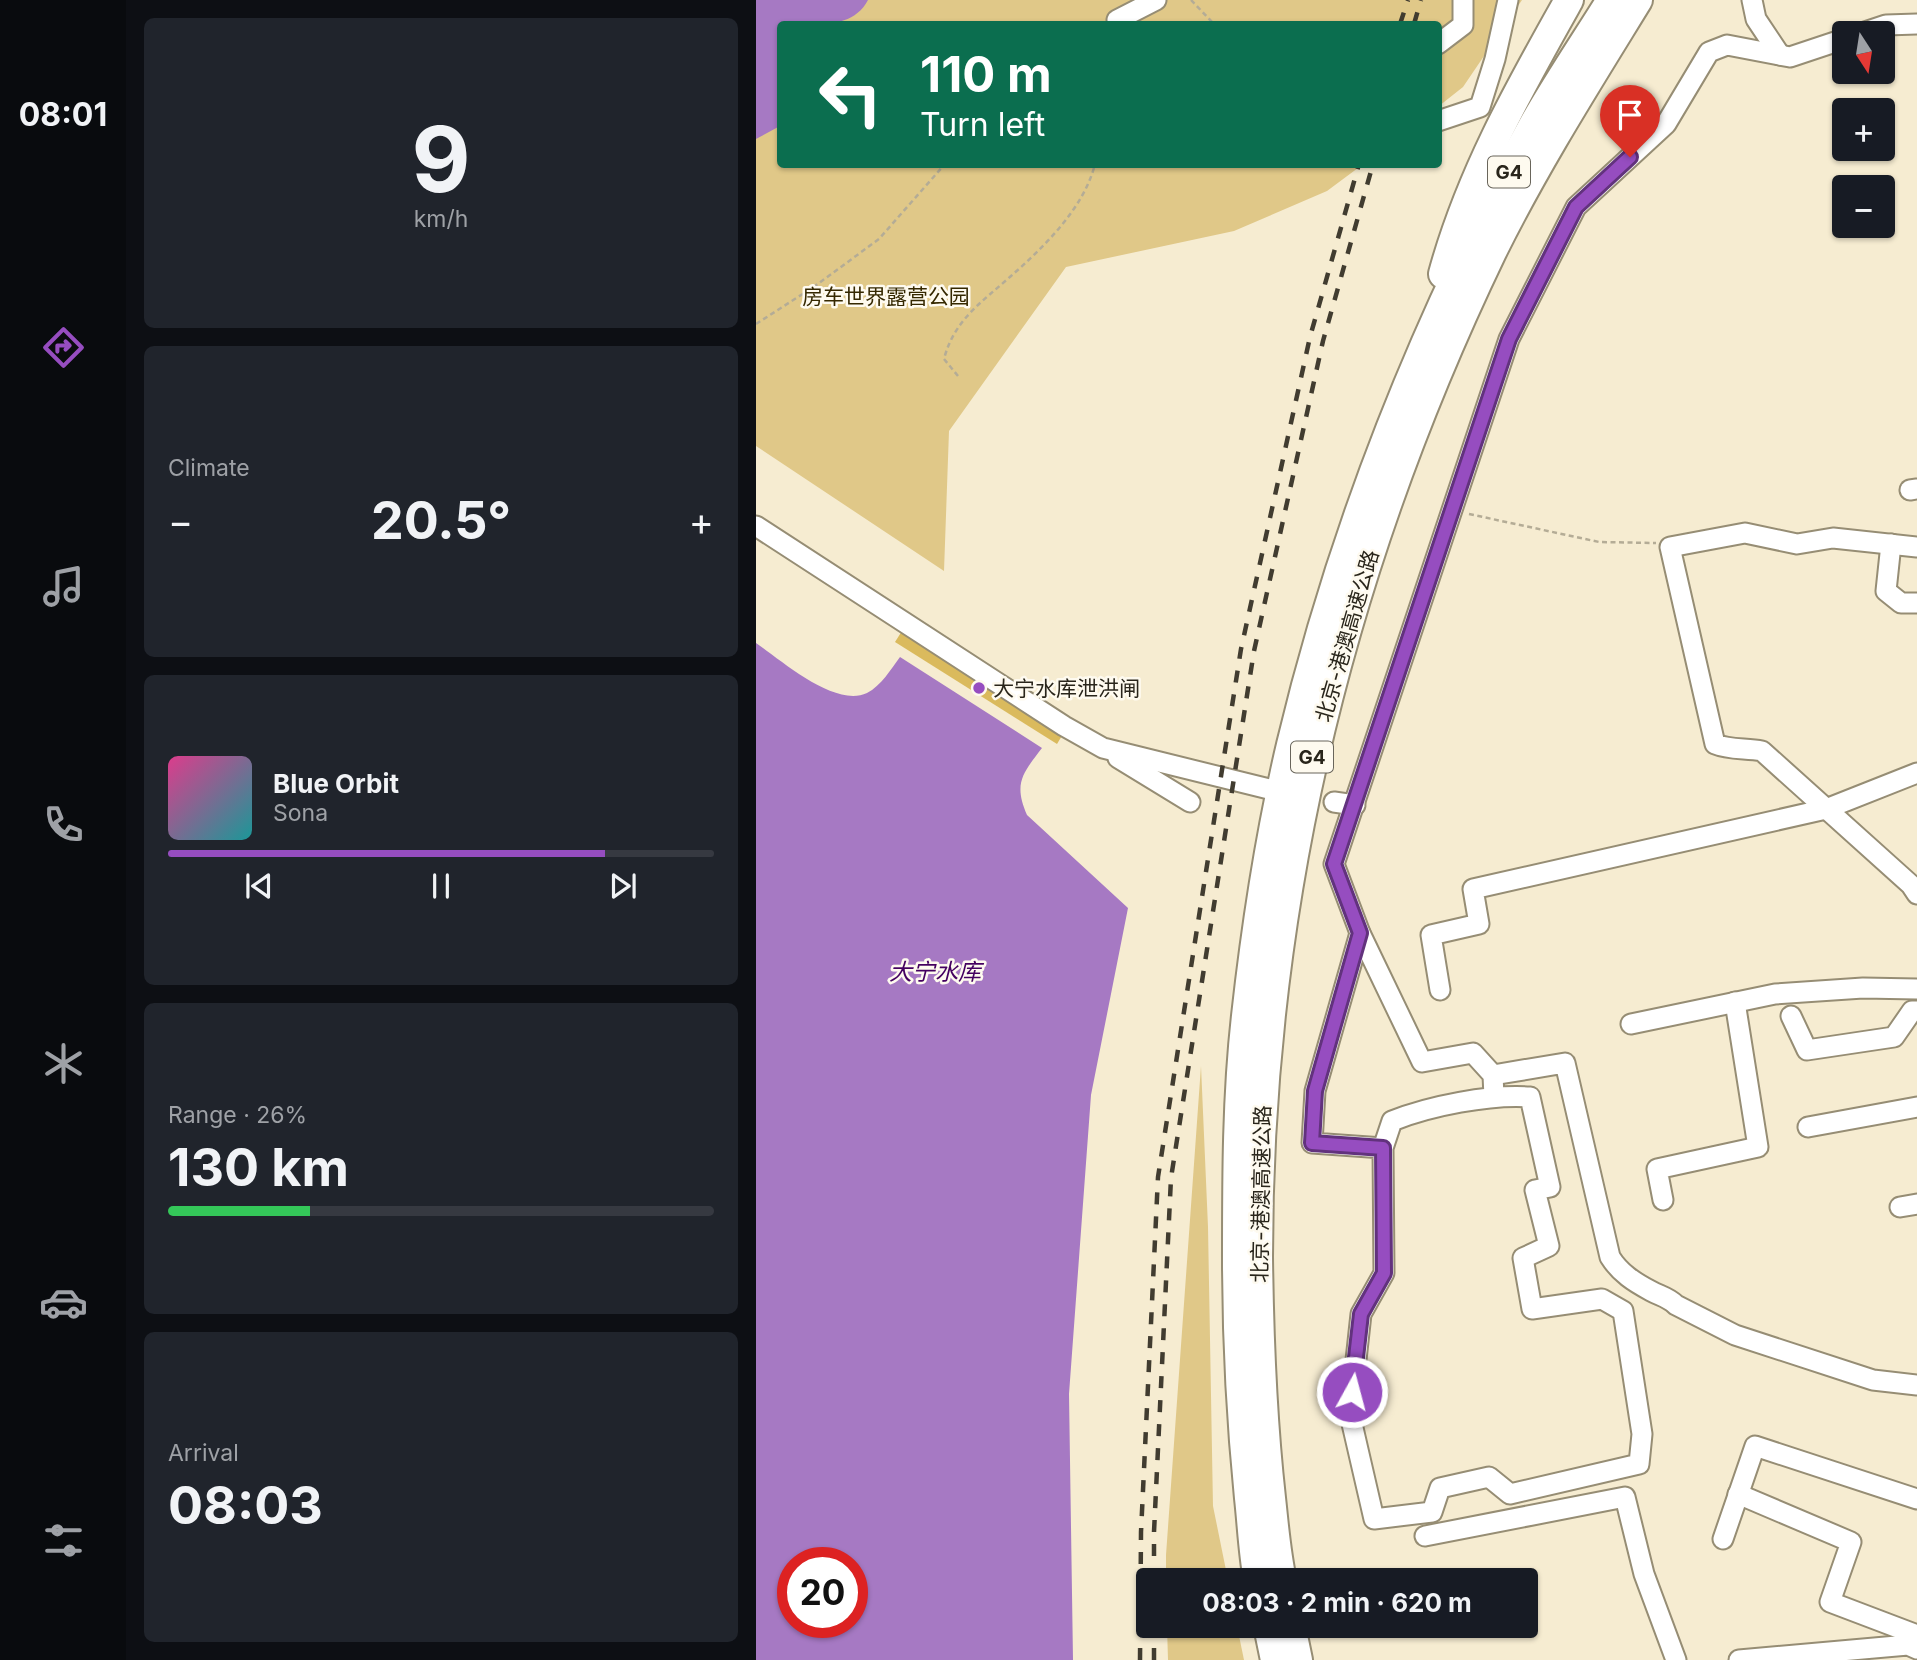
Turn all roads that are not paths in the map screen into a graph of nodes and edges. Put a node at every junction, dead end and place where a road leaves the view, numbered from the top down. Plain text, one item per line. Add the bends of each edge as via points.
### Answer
1 (1156, 0) edge
2 (1463, 0) edge
3 (1508, 0) edge
4 (1569, 0) edge
5 (1611, 0) edge
6 (1638, 0) edge
7 (1752, 0) edge
8 (1117, 20) dead end
9 (1917, 24) edge
10 (1895, 25) edge
11 (1442, 41) edge
12 (1832, 43) edge
13 (1780, 55) junction
14 (1442, 120) edge
15 (1422, 351) junction
16 (756, 526) edge
17 (1891, 544) junction
18 (1917, 547) edge
19 (1917, 603) edge
20 (1102, 748) junction
21 (1917, 773) edge
22 (1269, 789) dead end
23 (1190, 802) dead end
24 (1334, 802) dead end
25 (1355, 805) junction
26 (1826, 809) junction
27 (1914, 889) edge
28 (1360, 933) junction
29 (1917, 989) edge
30 (1440, 990) dead end
31 (1735, 1002) junction
32 (1917, 1011) edge
33 (1791, 1016) dead end
34 (1631, 1024) dead end
35 (1493, 1074) junction
36 (1494, 1097) junction
37 (1917, 1107) edge
38 (1808, 1127) dead end
39 (1383, 1148) junction
40 (1662, 1200) dead end
41 (1917, 1385) edge
42 (1738, 1494) junction
43 (1917, 1499) edge
44 (1425, 1536) dead end
45 (1723, 1539) dead end
46 (1257, 1568) edge
47 (1281, 1568) edge
48 (1917, 1635) edge
49 (1270, 1638) edge
50 (1293, 1638) edge
51 (1917, 1649) edge
52 (1275, 1660) edge
53 (1298, 1660) edge
54 (1676, 1660) edge
55 (1739, 1660) edge

1 - 8 street
2 - 11 street via 1463,25
3 - 14 street via 1480,107
4 - 15 highway via 1479,170 1454,233
5 - 15 highway, 北京-港澳高速公路 / G4 via 1533,125
6 - 47 highway, 北京-港澳高速公路 / G4 via 1553,138 1493,250 1443,360 1349,617 1314,751 1285,900 1269,1020 1258,1167 1264,1435
7 - 13 street via 1756,19
9 - 10 street
12 - 13 street via 1790,57
13 - 25 street via 1727,45 1709,52 1666,124 1576,207 1509,339
15 - 46 highway, 北京-港澳高速公路 / G4 via 1328,609 1291,747 1248,1005 1237,1167 1237,1316 1243,1438
16 - 20 street
17 - 18 street
17 - 19 street via 1886,591 1901,603
17 - 26 street via 1833,538 1797,544 1745,533 1670,547 1715,744 1762,751
20 - 22 street
20 - 23 street
21 - 26 street
24 - 25 street
25 - 28 street via 1334,864
26 - 27 street
26 - 30 street via 1472,889 1479,924 1431,935
28 - 35 street via 1422,1062 1473,1053
28 - 39 street via 1315,1091 1312,1143
29 - 31 street via 1850,988
31 - 34 street
31 - 40 street via 1758,1147 1657,1169
32 - 33 street via 1912,1011 1894,1037 1807,1050
35 - 36 street
35 - 41 street via 1565,1063 1596,1204 1610,1257 1619,1271 1735,1335 1873,1380
36 - 39 street via 1392,1121
36 - 39 street via 1530,1097 1550,1187 1535,1190 1549,1246 1523,1258 1532,1309 1602,1298 1623,1311 1642,1434 1639,1464 1510,1494 1489,1477 1440,1488 1432,1512 1374,1519 1350,1415 1361,1314 1384,1273
37 - 38 street
42 - 43 street via 1755,1446
42 - 45 street
42 - 48 street via 1852,1542 1830,1602
44 - 54 street via 1625,1497 1644,1574
49 - 52 highway
50 - 53 highway
51 - 55 street via 1908,1645

